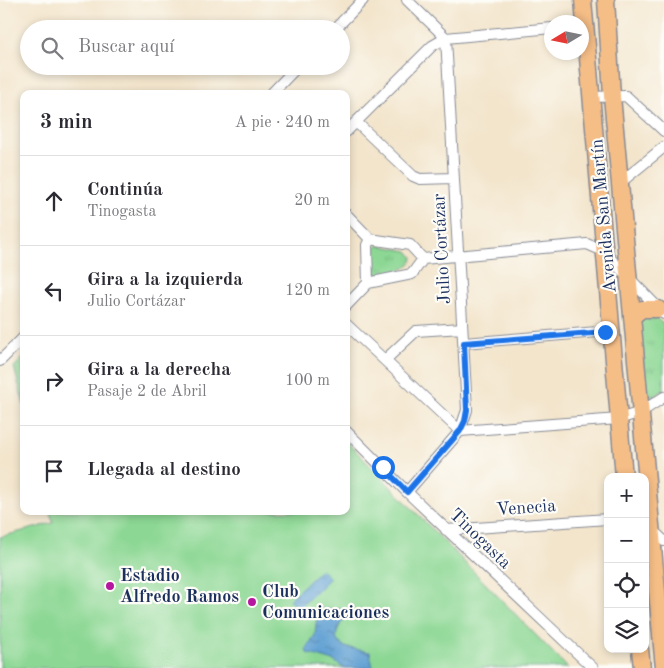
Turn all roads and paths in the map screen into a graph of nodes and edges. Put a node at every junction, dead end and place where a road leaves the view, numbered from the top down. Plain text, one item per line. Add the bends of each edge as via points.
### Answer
1 (363, 0) edge
2 (407, 0) edge
3 (583, 0) edge
4 (606, 0) edge
5 (583, 15) edge
6 (344, 20) edge
7 (544, 29) edge
8 (446, 38) junction
9 (587, 60) edge
10 (289, 75) edge
11 (275, 90) edge
12 (612, 96) junction
13 (591, 97) junction
14 (356, 122) junction
15 (350, 128) edge
16 (664, 131) edge
17 (664, 147) edge
18 (454, 178) junction
19 (621, 182) junction
20 (350, 218) edge
21 (370, 239) junction
22 (603, 251) junction
23 (458, 255) junction
24 (423, 259) junction
25 (630, 281) junction
26 (368, 283) junction
27 (350, 302) edge
28 (661, 311) edge
29 (633, 316) junction
30 (350, 328) edge
31 (462, 328) junction
32 (610, 331) junction
33 (20, 341) edge
34 (464, 343) junction
35 (385, 360) junction
36 (0, 361) edge
37 (664, 397) edge
38 (641, 412) junction
39 (619, 419) junction
40 (460, 431) junction
41 (350, 435) edge
42 (624, 473) edge
43 (407, 492) junction
44 (648, 518) edge
45 (604, 519) edge
46 (649, 527) edge
47 (446, 530) junction
48 (649, 534) edge
49 (664, 541) edge
50 (662, 639) edge
51 (640, 653) edge
52 (593, 668) edge
53 (642, 668) edge
54 (664, 668) edge

1 - 6 street
2 - 8 street
3 - 5 main road, Avenida San Martín
4 - 12 main road, Avenida San Martín
7 - 8 street
8 - 14 street via 432,46
8 - 18 street, Julio Cortázar
9 - 13 main road, Avenida San Martín
10 - 11 street
12 - 13 street
12 - 16 street via 626,96
12 - 19 main road, Avenida San Martín
13 - 22 main road, Avenida San Martín
14 - 15 street
14 - 18 street via 413,176 420,179
17 - 19 street
18 - 23 street, Julio Cortázar
19 - 25 main road, Avenida San Martín
20 - 21 street
21 - 24 street via 410,245
21 - 26 street via 367,245
22 - 23 street via 588,244
22 - 25 street
22 - 32 main road, Avenida San Martín
23 - 24 street
23 - 31 street, Julio Cortázar
24 - 26 street via 412,274
25 - 28 street
25 - 29 main road, Avenida San Martín
26 - 27 street
28 - 29 main road via 642,309
29 - 38 main road, Avenida San Martín
30 - 35 street
31 - 34 street, Julio Cortázar
31 - 35 street via 416,331
32 - 34 street
32 - 39 main road, Avenida San Martín
33 - 36 street
34 - 40 street, Julio Cortázar via 467,410
35 - 40 street
37 - 38 street
38 - 39 street
38 - 44 main road, Avenida San Martín
39 - 40 street
39 - 42 main road, Avenida San Martín
40 - 43 street, Julio Cortázar
41 - 43 street, Tinogasta
43 - 47 street, Tinogasta
45 - 47 street, Venecia
46 - 49 street
47 - 52 street, Tinogasta
48 - 50 main road, Avenida San Martín
50 - 54 main road, Avenida San Martín
51 - 53 main road

